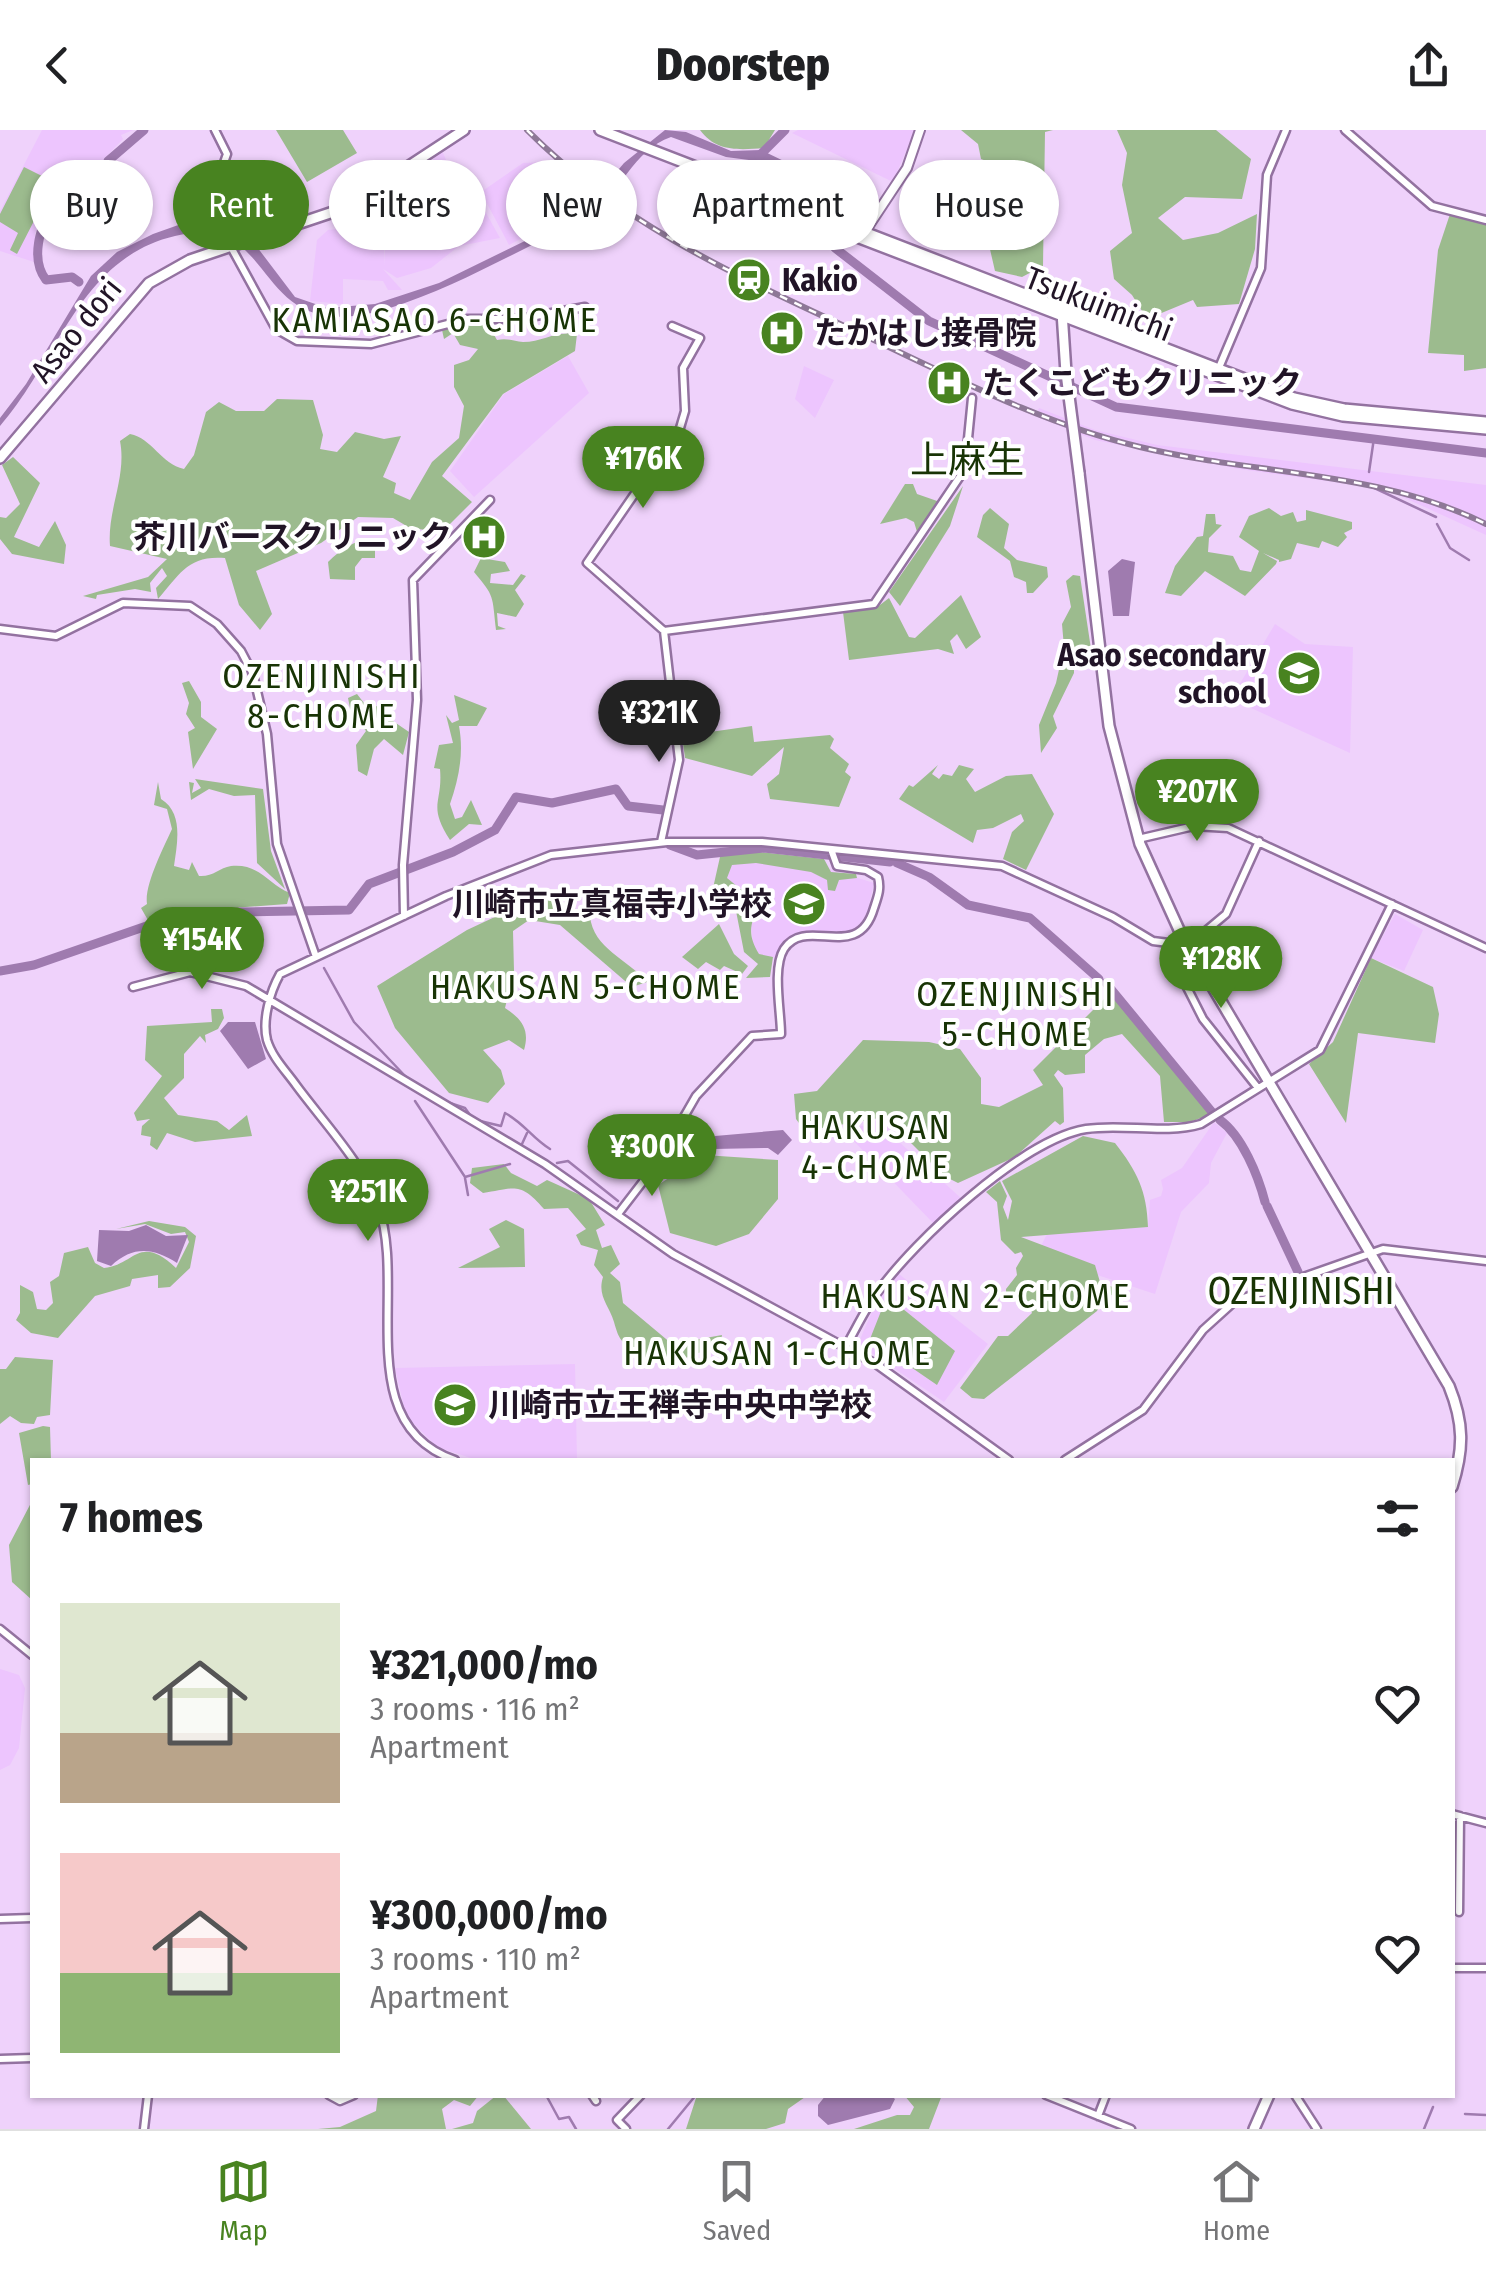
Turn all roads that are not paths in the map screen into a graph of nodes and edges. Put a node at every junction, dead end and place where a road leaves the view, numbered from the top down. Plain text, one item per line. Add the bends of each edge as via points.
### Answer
1 (215, 130) edge
2 (464, 130) edge
3 (600, 130) edge
4 (920, 130) edge
5 (1286, 130) edge
6 (1345, 130) edge
7 (224, 160) edge
8 (673, 160) edge
9 (879, 211) edge
10 (309, 220) edge
11 (1486, 220) edge
12 (879, 243) edge
13 (221, 250) edge
14 (236, 250) edge
15 (585, 307) dead end
16 (1062, 313) junction
17 (672, 326) dead end
18 (1217, 372) junction
19 (972, 398) dead end
20 (1486, 425) edge
21 (0, 458) edge
22 (490, 500) dead end
23 (0, 629) edge
24 (664, 631) junction
25 (1138, 838) junction
26 (1260, 841) junction
27 (661, 842) junction
28 (832, 856) junction
29 (1392, 904) junction
30 (404, 916) junction
31 (1195, 940) dead end
32 (1164, 944) junction
33 (1177, 944) dead end
34 (1486, 948) edge
35 (316, 957) junction
36 (133, 986) dead end
37 (270, 1002) junction
38 (1269, 1082) junction
39 (1258, 1088) junction
40 (618, 1214) junction
41 (1370, 1252) junction
42 (1486, 1261) edge
43 (846, 1346) junction
44 (450, 1458) edge
45 (1006, 1458) edge
46 (1068, 1458) edge
47 (1455, 1475) edge
48 (0, 1629) edge
49 (30, 1653) edge
50 (1456, 1815) edge
51 (1486, 1823) edge
52 (1459, 1912) dead end
53 (30, 1918) edge
54 (0, 1919) edge
55 (1455, 1968) edge
56 (1486, 1968) edge
57 (30, 2058) edge
58 (0, 2059) edge
59 (148, 2098) edge
60 (638, 2098) edge
61 (1053, 2098) edge
62 (1105, 2098) edge
63 (1268, 2098) edge
64 (1297, 2098) edge
65 (1098, 2116) junction
66 (144, 2129) edge
67 (626, 2129) edge
68 (1131, 2129) edge
69 (1254, 2129) edge
70 (1317, 2129) edge

1 - 7 street via 226,150
2 - 10 main road, Asao dori via 344,208
3 - 8 main road, Tsukuimichi
4 - 9 main road via 904,174
5 - 18 street via 1267,175 1260,268
6 - 11 street via 1432,206
12 - 16 main road, Tsukuimichi
13 - 21 main road, Asao dori via 146,285
14 - 15 street via 276,329 297,341 371,344 468,319 519,319
16 - 18 main road, Tsukuimichi
16 - 25 main road, bridge via 1109,726
17 - 24 street via 700,338 682,375 682,424 587,563
18 - 20 main road, Tsukuimichi via 1324,413
19 - 24 street via 965,469 874,604
22 - 30 street via 413,580 416,722
23 - 35 street via 56,636 105,608 133,603 190,606 217,624 253,674 268,734 277,844
24 - 27 street via 679,760
25 - 26 street via 1194,826 1228,828
25 - 38 main road via 1174,921
26 - 29 street
26 - 31 street via 1226,914
27 - 28 street via 762,842
27 - 30 street via 551,855
28 - 32 street via 1002,866
28 - 40 street via 878,877 870,923 854,935 788,944 780,961 778,1034 747,1040 696,1096
29 - 34 street
29 - 38 street via 1326,1043
30 - 35 street
32 - 33 street
32 - 39 street via 1203,1018
35 - 37 street via 280,974
36 - 37 street via 200,973 236,982
37 - 40 street
37 - 44 street via 270,1048 380,1210 398,1409 419,1440
38 - 39 street
38 - 41 main road
39 - 43 street via 1189,1128 1088,1128 1050,1141 979,1190 915,1249 874,1296
40 - 43 street via 673,1254
41 - 42 street
41 - 46 street via 1228,1306 1142,1410
41 - 47 main road via 1455,1400 1463,1444
43 - 45 street
48 - 49 street
50 - 51 street
50 - 52 street
53 - 54 street
55 - 56 street
57 - 58 street
59 - 66 street
60 - 67 street via 617,2120
61 - 65 street
62 - 65 street
63 - 69 main road
64 - 70 street
65 - 68 street

